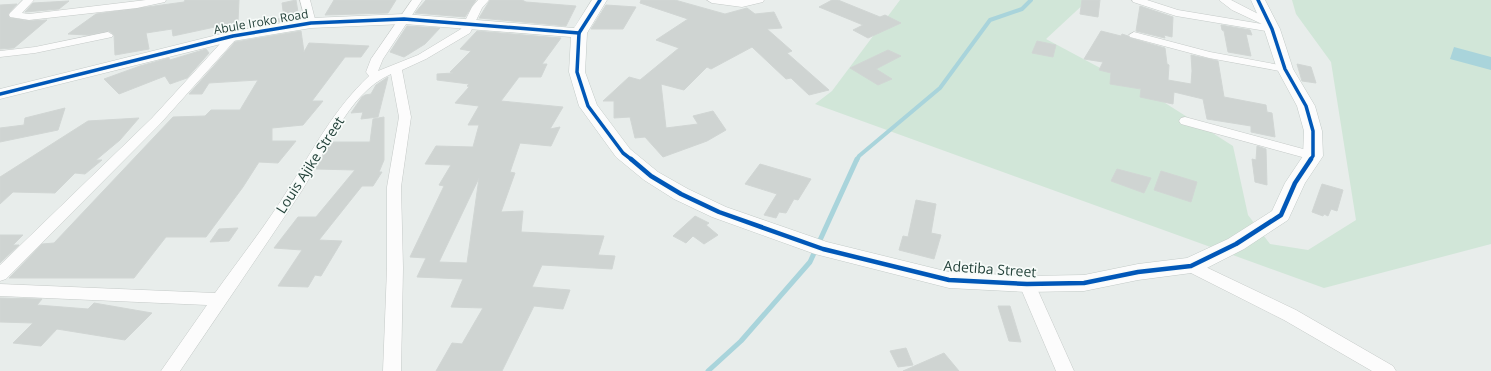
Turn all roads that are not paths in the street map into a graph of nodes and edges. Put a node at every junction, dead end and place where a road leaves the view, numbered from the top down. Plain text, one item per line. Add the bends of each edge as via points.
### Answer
1 (29, 0) edge
2 (161, 0) edge
3 (304, 0) edge
4 (417, 0) edge
5 (484, 0) edge
6 (600, 0) edge
7 (712, 0) edge
8 (759, 0) edge
9 (1138, 0) edge
10 (1224, 0) edge
11 (1258, 0) edge
12 (404, 20) junction
13 (311, 23) junction
14 (469, 24) junction
15 (1270, 26) junction
16 (579, 33) junction
17 (108, 35) dead end
18 (1134, 35) dead end
19 (233, 36) junction
20 (0, 54) edge
21 (396, 67) junction
22 (1286, 69) junction
23 (375, 77) junction
24 (0, 94) edge
25 (1185, 121) dead end
26 (1313, 156) junction
27 (1190, 266) junction
28 (0, 275) edge
29 (1027, 284) junction
30 (0, 290) edge
31 (221, 299) junction
32 (170, 371) edge
33 (392, 371) edge
34 (1065, 371) edge
35 (1387, 371) edge

1 - 2 street via 14,15 28,17
3 - 13 street
4 - 12 street
5 - 14 street, Louis Ajike Street via 477,7
6 - 16 street, Adetiba Street
7 - 8 street via 742,4
9 - 15 street via 1176,13
10 - 15 street
11 - 15 street
12 - 13 street, Abule Iroko Road
12 - 14 street, Abule Iroko Road
12 - 23 street via 377,59 372,72
13 - 19 street, Abule Iroko Road
14 - 16 street, Abule Iroko Road
14 - 21 street, Louis Ajike Street via 456,38 422,57
15 - 22 street
16 - 29 street, Adetiba Street via 577,72 588,106 623,153 651,176 680,194 719,212 823,249 949,280
17 - 20 street via 35,50
18 - 22 street via 1209,55
19 - 24 street, Abule Iroko Road
19 - 28 street via 156,121
21 - 23 street, Louis Ajike Street
21 - 33 street via 405,116 394,187
22 - 26 street via 1306,106 1313,131
23 - 31 street, Louis Ajike Street via 354,97 323,141 295,190
25 - 26 street
26 - 27 street, Adetiba Street via 1295,183 1281,215 1236,244
27 - 29 street, Adetiba Street via 1138,272 1084,283
27 - 35 street via 1290,315
29 - 34 street
30 - 31 street
31 - 32 street, Louis Ajike Street

